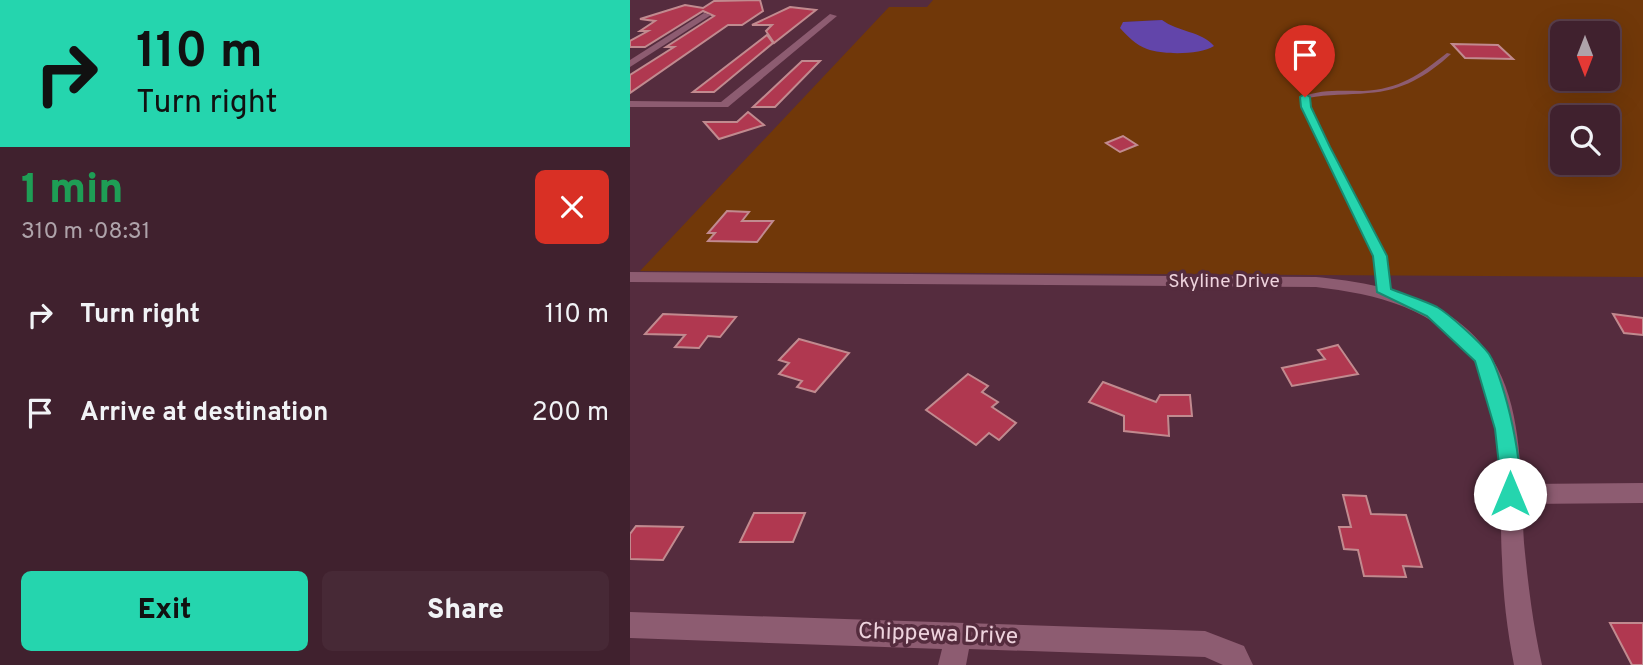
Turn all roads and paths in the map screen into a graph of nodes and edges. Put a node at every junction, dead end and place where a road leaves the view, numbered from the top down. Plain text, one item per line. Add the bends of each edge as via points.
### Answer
1 (707, 15) dead end
2 (833, 16) dead end
3 (1449, 54) dead end
4 (630, 64) edge
5 (630, 104) edge
6 (630, 277) edge
7 (1384, 292) junction
8 (1643, 493) edge
9 (1510, 494) junction
10 (630, 625) edge
11 (958, 636) junction
12 (953, 665) edge
13 (1239, 665) edge
14 (1528, 665) edge

1 - 4 street
2 - 5 street via 724,104
3 - 7 lane via 1417,78 1392,89 1305,97 1324,147 1380,256
6 - 7 street, Skyline Drive via 1316,282
7 - 9 street, Skyline Drive via 1433,312 1482,358 1505,429
8 - 9 street
9 - 14 street, Skyline Drive via 1520,632
10 - 11 street, Chippewa Drive
11 - 12 street
11 - 13 street, Chippewa Drive via 1205,644 1234,656

